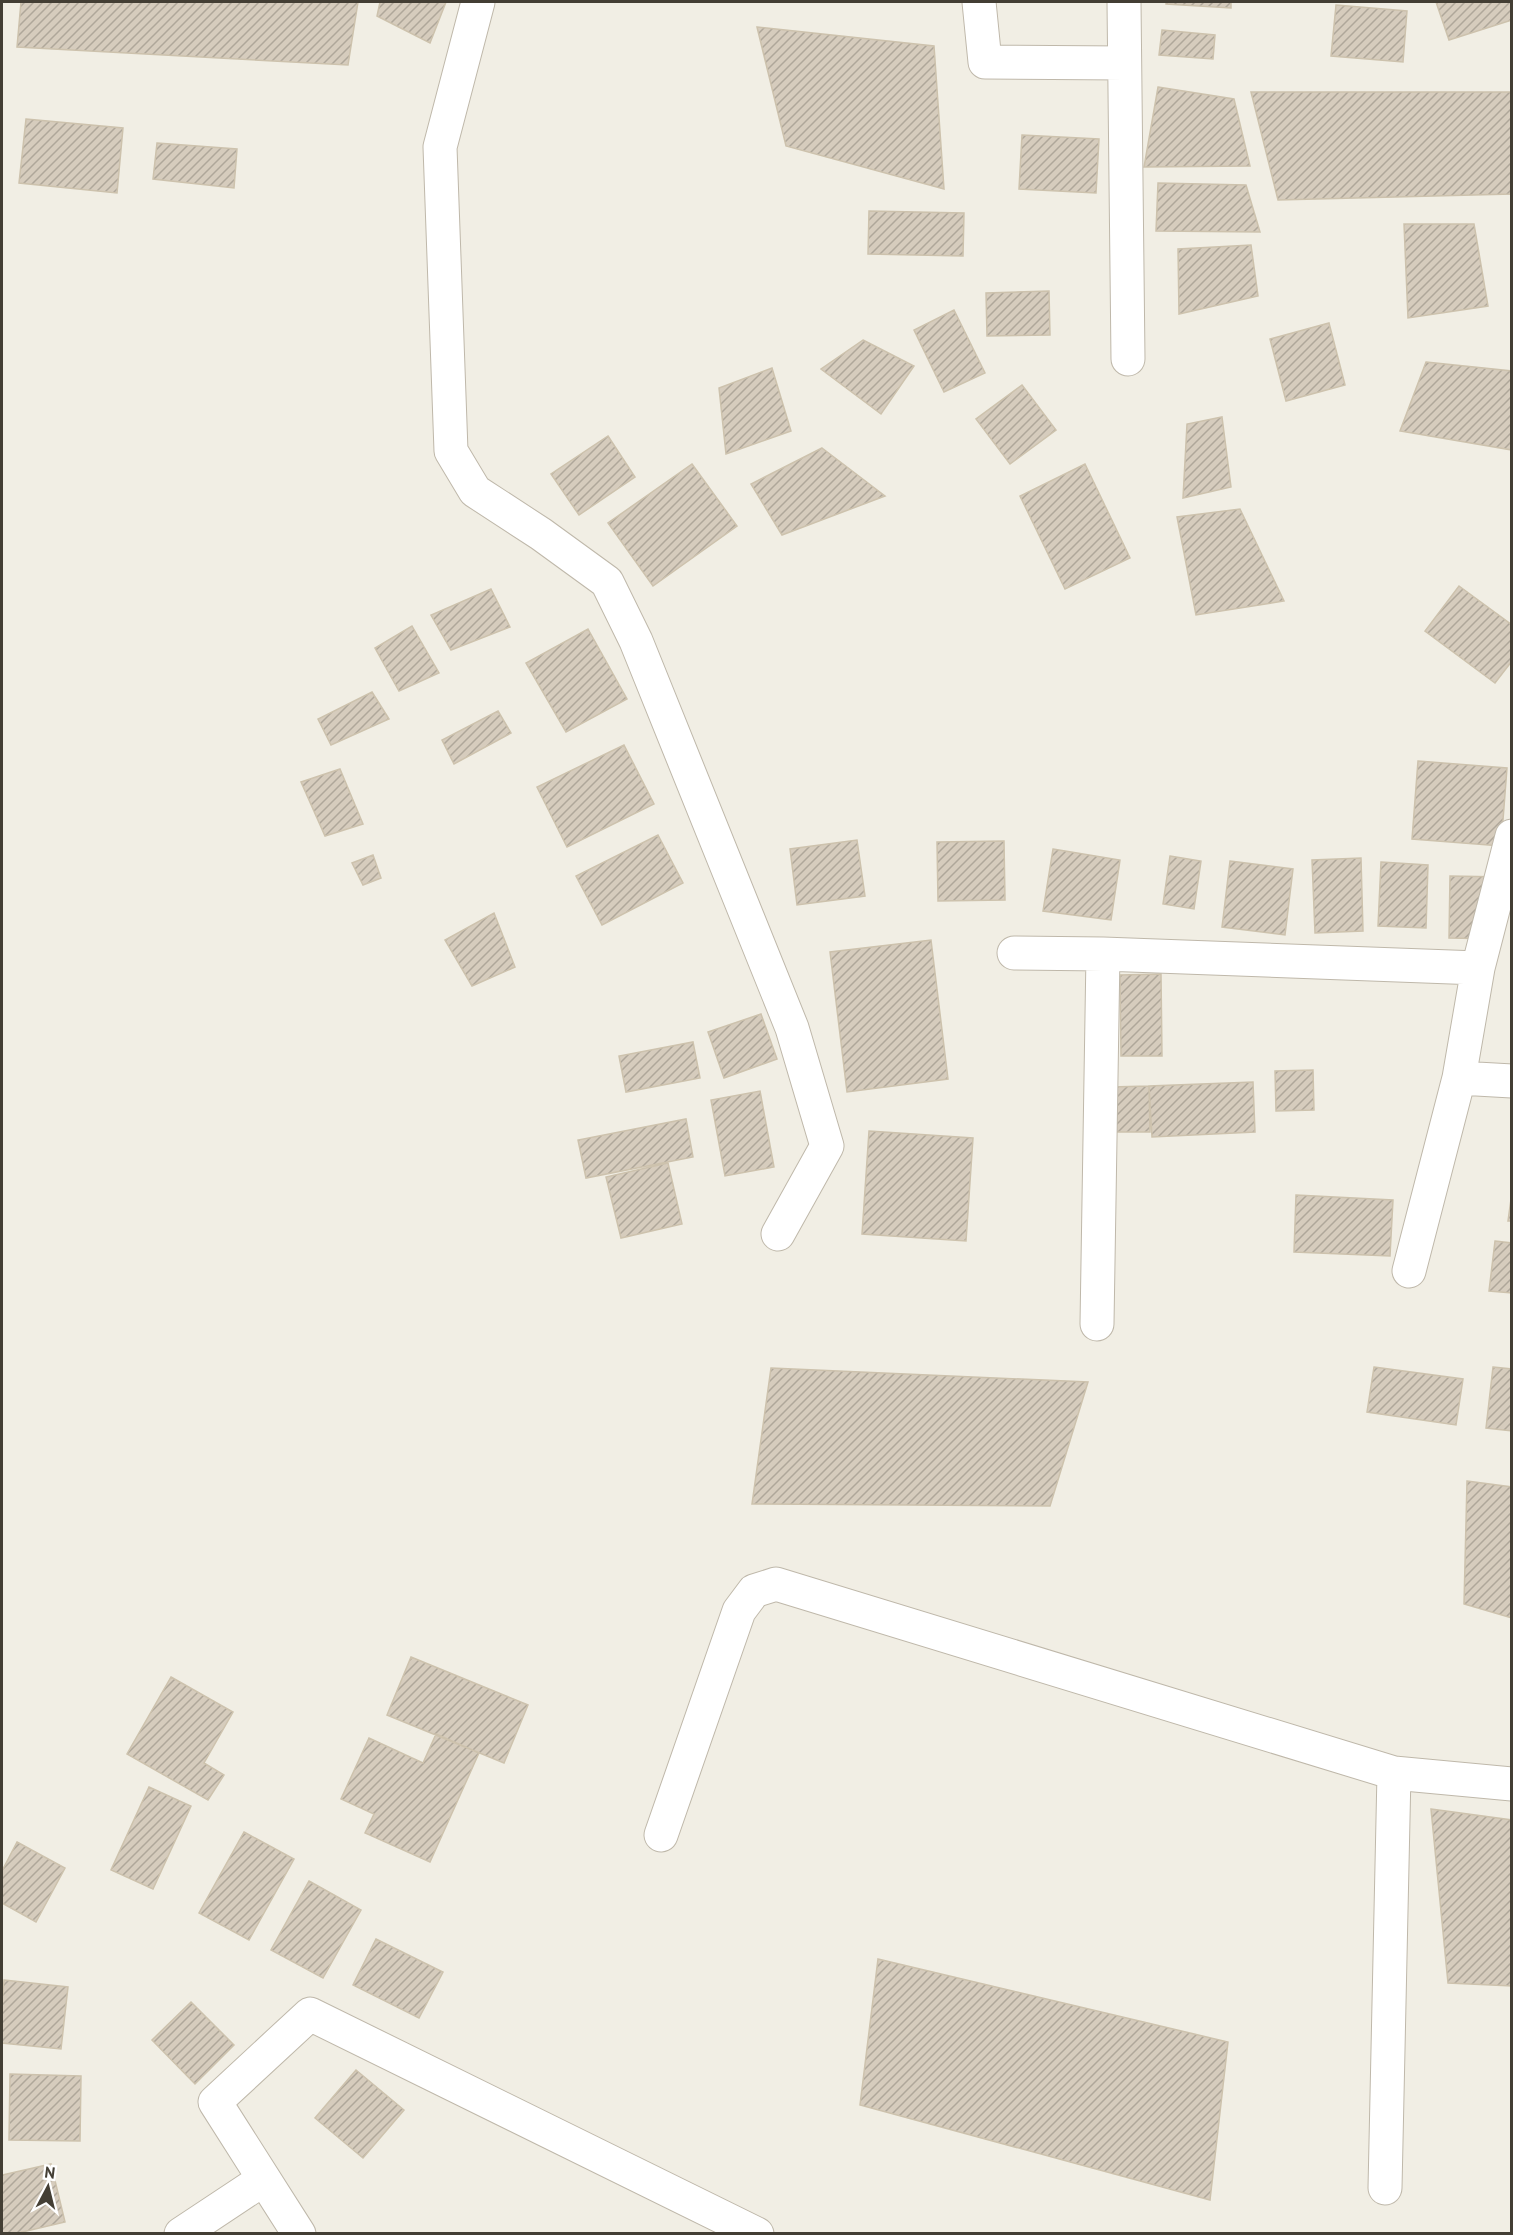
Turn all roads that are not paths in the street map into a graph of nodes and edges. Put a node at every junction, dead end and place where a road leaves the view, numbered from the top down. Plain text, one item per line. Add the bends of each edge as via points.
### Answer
1 (478, 2) edge
2 (979, 2) edge
3 (1124, 2) edge
4 (1124, 63) junction
5 (1128, 359) dead end
6 (1512, 836) edge
7 (1014, 953) dead end
8 (1103, 954) junction
9 (1478, 968) junction
10 (1459, 1078) junction
11 (1512, 1082) edge
12 (778, 1234) dead end
13 (1409, 1271) dead end
14 (1097, 1324) dead end
15 (1394, 1773) junction
16 (1512, 1784) edge
17 (661, 1835) dead end
18 (264, 2179) junction
19 (1385, 2188) dead end
20 (181, 2234) edge
21 (299, 2234) edge
22 (757, 2234) edge

1 - 12 street via 440,147 451,451 475,490 607,582 636,641 792,1028 827,1146
2 - 4 street via 985,62
3 - 4 street
4 - 5 street
6 - 9 street
7 - 8 street
8 - 9 street
8 - 14 street
9 - 10 street
10 - 11 street
10 - 13 street
15 - 16 street
15 - 17 street via 776,1584 754,1591 739,1611
15 - 19 street
18 - 20 street
18 - 21 street
18 - 22 street via 215,2102 310,2014

